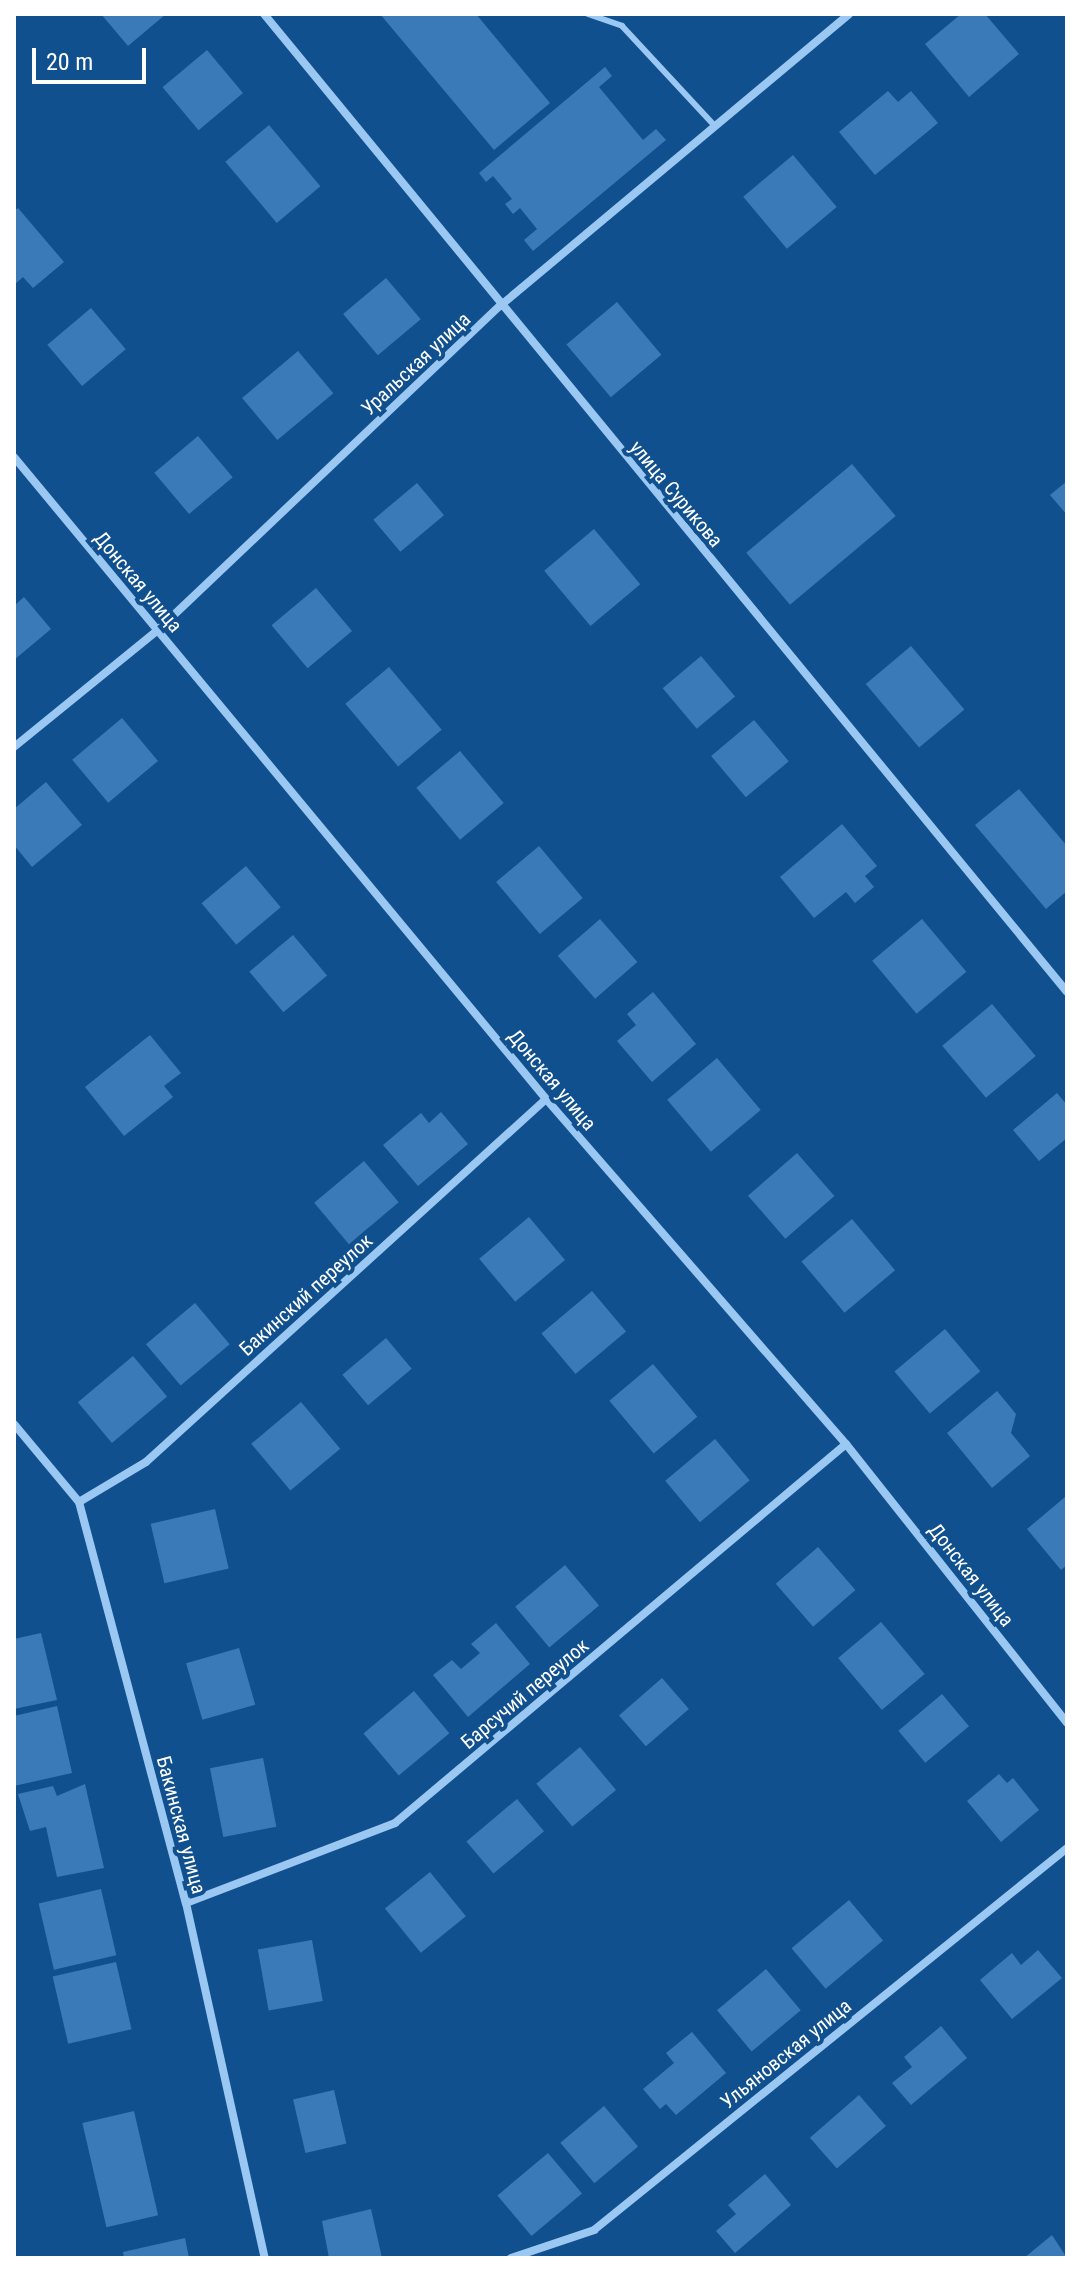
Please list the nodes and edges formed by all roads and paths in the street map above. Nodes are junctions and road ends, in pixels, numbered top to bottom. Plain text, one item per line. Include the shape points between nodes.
1 (264, 14) edge
2 (588, 14) edge
3 (849, 14) edge
4 (712, 123) junction
5 (500, 306) junction
6 (14, 457) edge
7 (158, 630) junction
8 (14, 747) edge
9 (1067, 992) edge
10 (546, 1099) junction
11 (14, 1424) edge
12 (846, 1444) junction
13 (79, 1502) junction
14 (1067, 1723) edge
15 (1067, 1848) edge
16 (186, 1903) junction
17 (265, 2258) edge
18 (511, 2258) edge

1 - 5 street, улица Сурикова
2 - 4 lane via 622,26
3 - 4 street, Уральская улица
4 - 5 street, Уральская улица
5 - 7 street, Уральская улица
5 - 9 street, улица Сурикова
6 - 7 street, Донская улица
7 - 8 street, Уральская улица
7 - 10 street, Донская улица
10 - 12 street, Донская улица
10 - 13 street, Бакинский переулок via 146,1462
11 - 13 street, Бакинская улица
12 - 14 street, Донская улица
12 - 16 street, Барсучий переулок via 395,1823
13 - 16 street, Бакинская улица
15 - 18 street, Ульяновская улица via 594,2230
16 - 17 street, Бакинская улица

